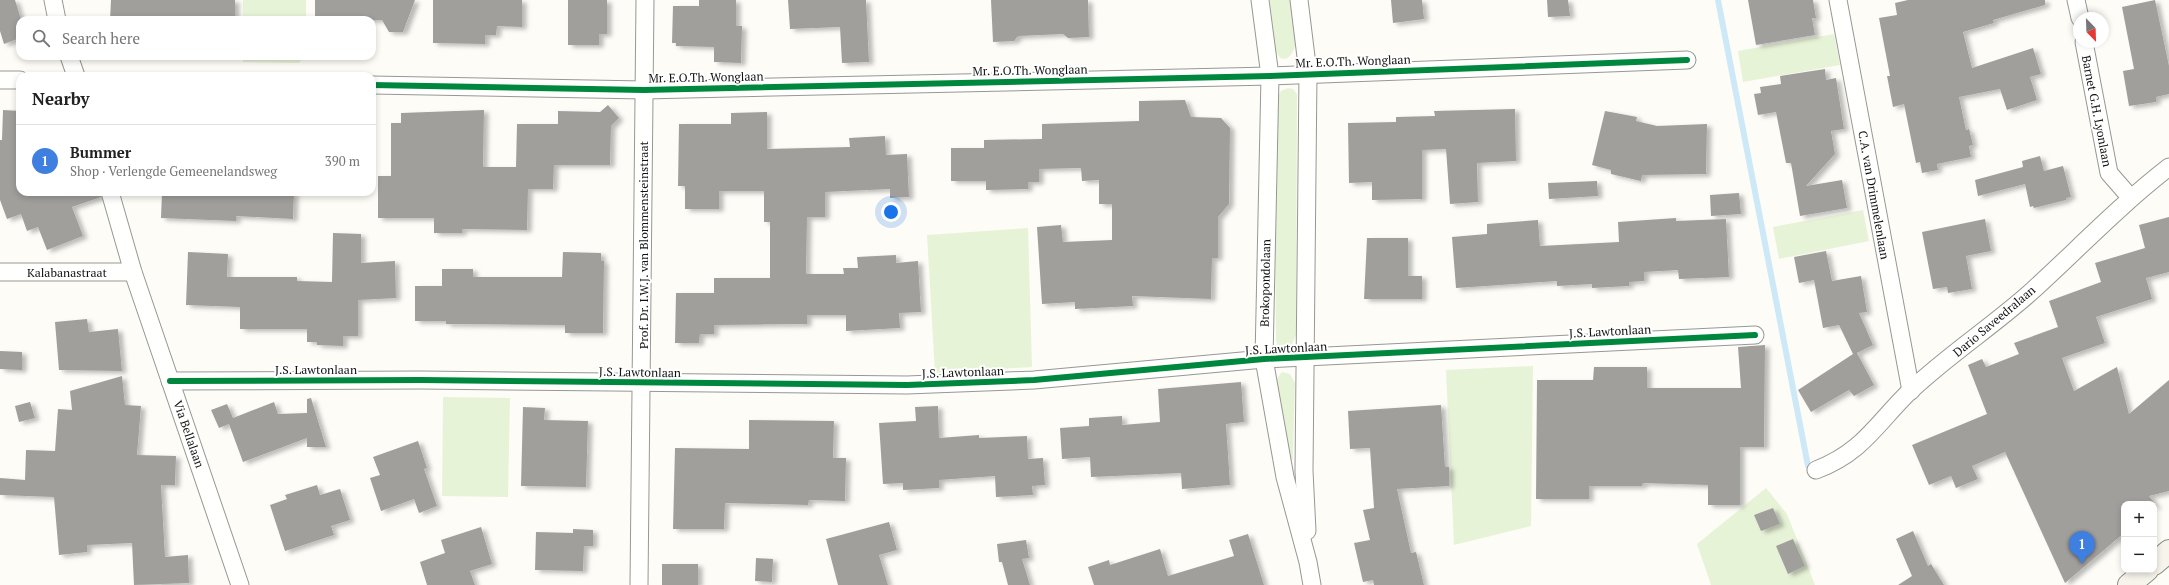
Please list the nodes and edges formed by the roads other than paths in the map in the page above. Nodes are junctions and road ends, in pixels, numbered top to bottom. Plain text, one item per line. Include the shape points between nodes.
1 (53, 0) edge
2 (645, 0) edge
3 (1260, 0) edge
4 (1300, 0) edge
5 (1838, 0) edge
6 (2076, 0) edge
7 (2079, 12) edge
8 (56, 16) edge
9 (2085, 48) edge
10 (70, 60) edge
11 (1687, 60) dead end
12 (75, 72) edge
13 (1308, 73) junction
14 (1270, 76) junction
15 (0, 80) edge
16 (16, 80) edge
17 (376, 86) edge
18 (644, 90) junction
19 (2169, 167) edge
20 (111, 196) edge
21 (2130, 198) junction
22 (0, 272) edge
23 (133, 272) junction
24 (1755, 335) dead end
25 (1305, 357) junction
26 (1264, 359) junction
27 (170, 381) junction
28 (642, 383) junction
29 (1911, 391) junction
30 (1816, 470) dead end
31 (2169, 551) edge
32 (2157, 561) edge
33 (1308, 562) junction
34 (2144, 573) edge
35 (240, 585) edge
36 (639, 585) edge
37 (1312, 585) edge
38 (2130, 585) edge

1 - 8 street
2 - 18 street, Prof. Dr. I.W.J. van Blommensteinstraat
3 - 14 street, Brokopondolaan
4 - 13 street, Brokopondolaan
5 - 29 street, C.A. van Drimmelenlaan
6 - 7 street
9 - 21 street, Barnet G.H. Lyonlaan via 2109,173
10 - 12 street
11 - 13 street, Mr. E.O.Th. Wonglaan
13 - 14 street, Mr. E.O.Th. Wonglaan
13 - 25 street, Brokopondolaan
14 - 18 street, Mr. E.O.Th. Wonglaan
14 - 26 street, Brokopondolaan
15 - 16 street
17 - 18 street, Mr. E.O.Th. Wonglaan
18 - 28 street, Prof. Dr. I.W.J. van Blommensteinstraat
19 - 21 street, Dario Saveedralaan
20 - 23 street, Via Bellalaan
21 - 29 street, Dario Saveedralaan via 2031,292
22 - 23 street, Kalabanastraat
23 - 27 street, Via Bellalaan
24 - 25 street, J.S. Lawtonlaan
25 - 26 street, J.S. Lawtonlaan
25 - 33 street, Brokopondolaan via 1304,471
26 - 28 street, J.S. Lawtonlaan via 1034,380 907,385
26 - 33 street, Brokopondolaan via 1285,477
27 - 28 street, J.S. Lawtonlaan via 421,380
27 - 35 street, Via Bellalaan
28 - 36 street, Prof. Dr. I.W.J. van Blommensteinstraat
29 - 30 street, Dario Saveedralaan via 1850,453
31 - 32 street
33 - 37 street, Brokopondolaan
34 - 38 street

